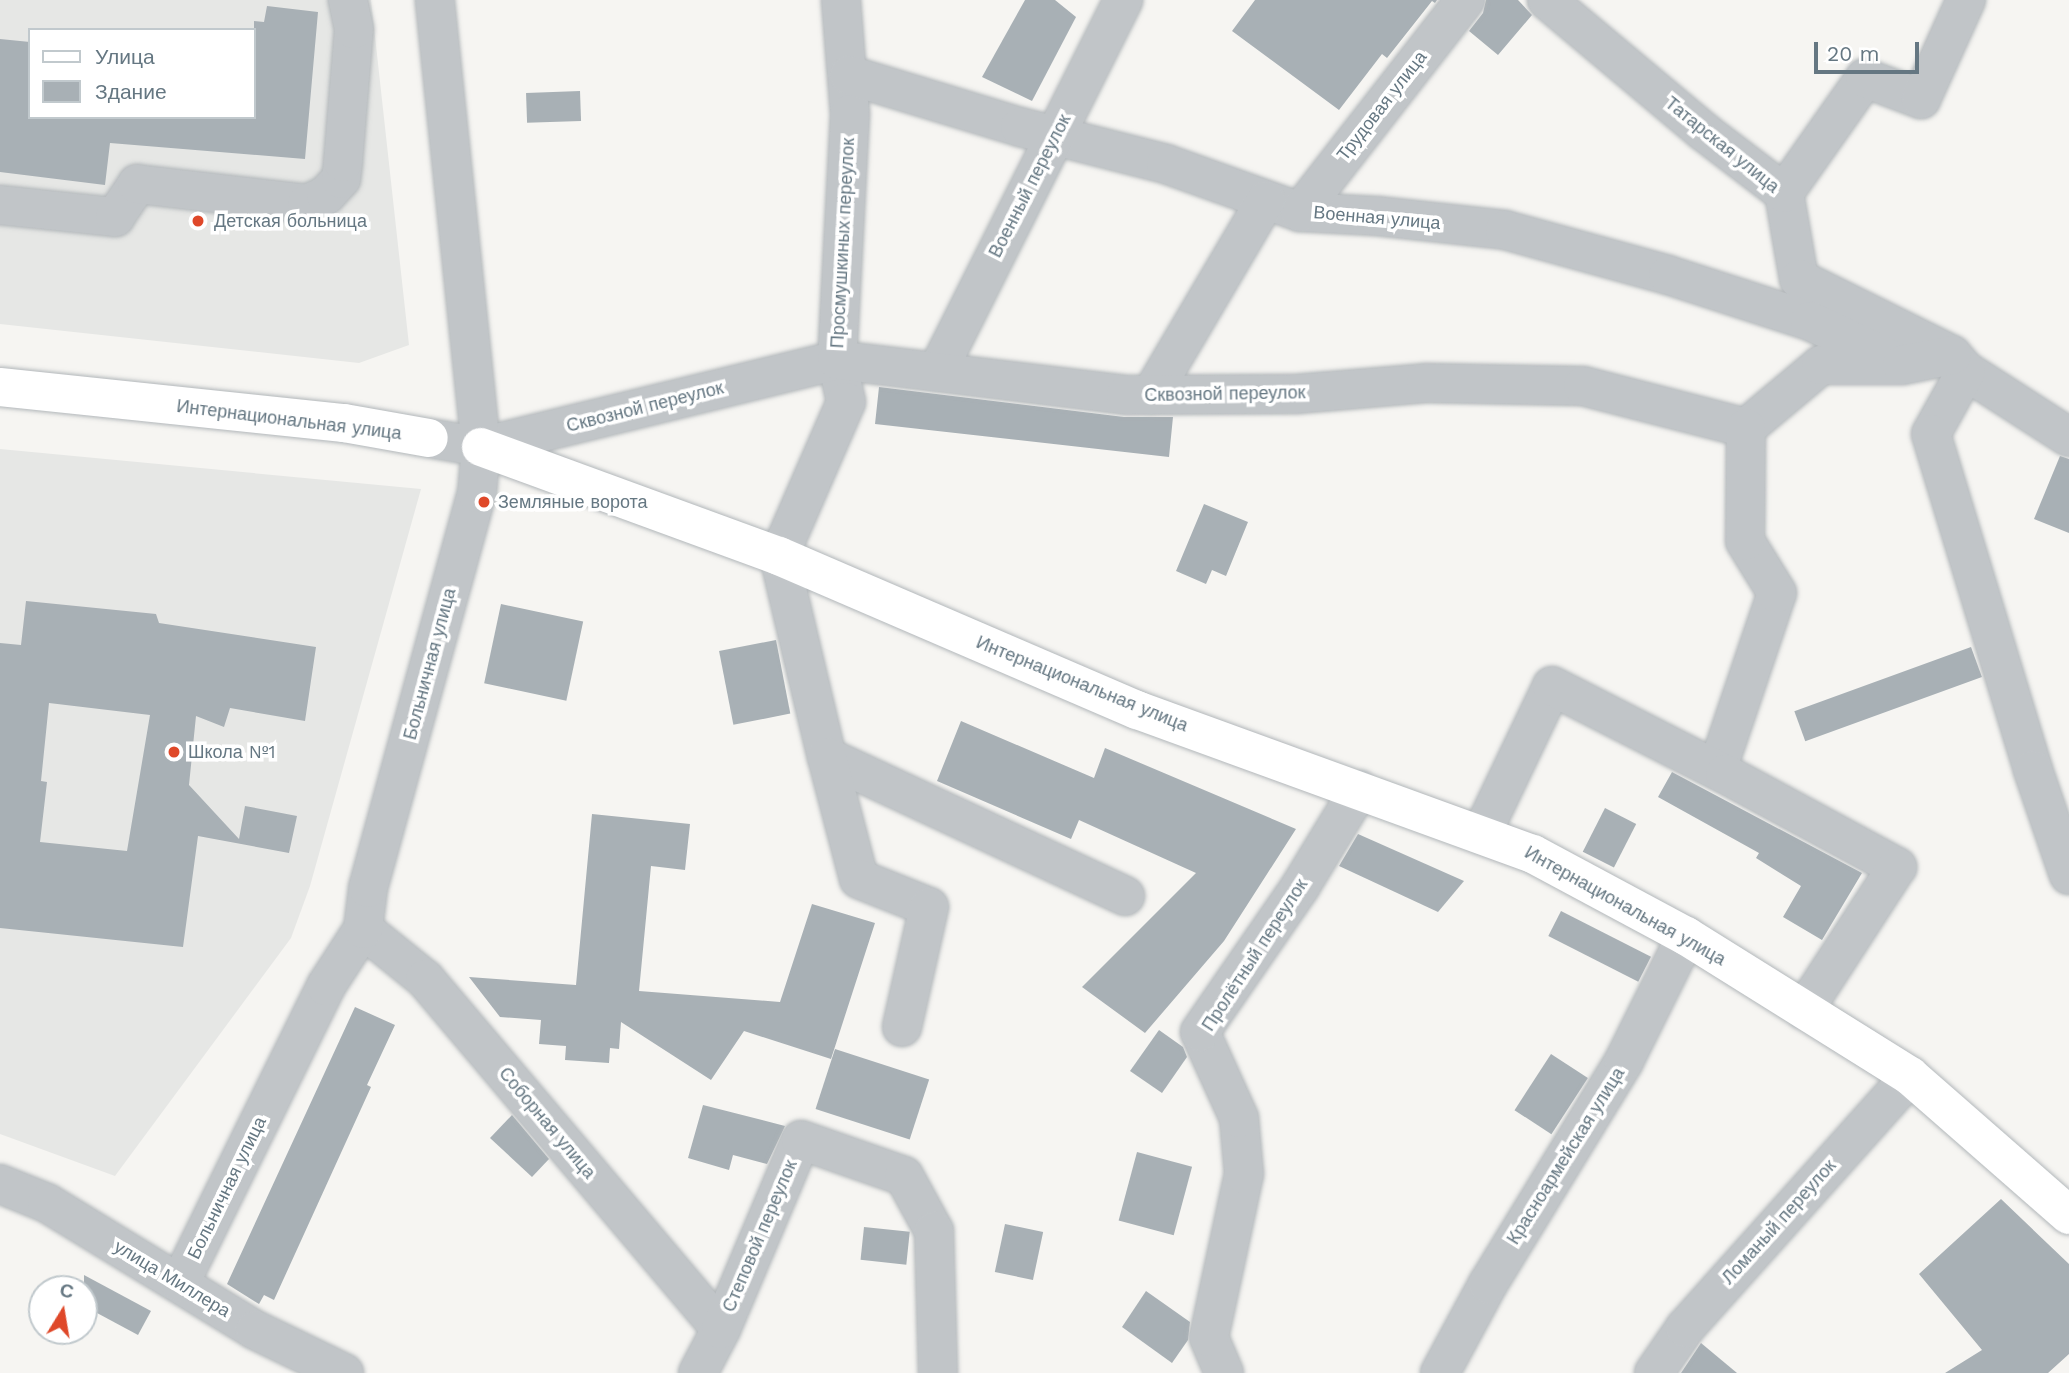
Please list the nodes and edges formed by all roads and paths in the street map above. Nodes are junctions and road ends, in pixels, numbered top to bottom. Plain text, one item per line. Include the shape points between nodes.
1 (348, 0) edge
2 (435, 0) edge
3 (841, 0) edge
4 (1123, 0) edge
5 (1465, 0) edge
6 (1547, 0) edge
7 (1966, 0) edge
8 (849, 75) junction
9 (1055, 136) junction
10 (1784, 193) junction
11 (0, 205) edge
12 (1283, 206) junction
13 (837, 359) junction
14 (1959, 363) junction
15 (1902, 365) junction
16 (937, 372) junction
17 (0, 387) edge
18 (1151, 395) junction
19 (1746, 428) junction
20 (429, 438) joint
21 (2069, 438) edge
22 (481, 447) junction
23 (779, 556) junction
24 (827, 757) junction
25 (1717, 771) junction
26 (1359, 790) junction
27 (1481, 835) junction
28 (2069, 875) edge
29 (1125, 897) dead end
30 (363, 929) junction
31 (1686, 936) junction
32 (1804, 1010) junction
33 (902, 1027) dead end
34 (1910, 1076) junction
35 (0, 1184) edge
36 (2069, 1215) edge
37 (180, 1283) junction
38 (722, 1329) junction
39 (344, 1373) edge
40 (698, 1373) edge
41 (938, 1373) edge
42 (1224, 1373) edge
43 (1440, 1373) edge
44 (1654, 1373) edge

1 - 11 street via 354,29 343,162 341,179 326,195 307,204 137,184 115,217
2 - 22 street, Больничная улица
3 - 8 street, Просмушкиных переулок
4 - 9 street, Военный переулок
5 - 12 street, Трудовая улица
6 - 10 street, Татарская улица
7 - 10 street via 1921,99 1865,78
8 - 9 street, Военная улица
8 - 13 street, Просмушкиных переулок
9 - 12 street, Военная улица via 1166,164
9 - 16 street, Военный переулок
10 - 14 street, Татарская улица via 1799,279
12 - 15 street, Военная улица via 1505,230 1810,321
12 - 18 street, Трудовая улица
13 - 16 street, Сквозной переулок
13 - 22 street, Сквозной переулок
13 - 23 street, Просмушкиных переулок via 846,402
14 - 15 street
14 - 21 street, Татарская улица
14 - 28 street via 1931,434
15 - 19 street via 1821,365
16 - 18 street, Сквозной переулок
17 - 20 main road, Интернациональная улица via 344,423
18 - 19 street, Сквозной переулок via 1296,394 1426,383 1583,386
19 - 25 street via 1745,541 1777,593
20 - 22 street, Интернациональная улица
22 - 23 main road, Интернациональная улица
22 - 30 street, Больничная улица via 477,494 368,888
23 - 24 street
23 - 26 main road, Интернациональная улица via 1138,710
24 - 29 street
24 - 33 street via 859,879 929,907
25 - 27 street via 1552,687
25 - 32 street via 1897,867
26 - 27 main road, Интернациональная улица
26 - 42 street, Пролётный переулок via 1300,887 1200,1032 1239,1118 1244,1174 1209,1337
27 - 31 main road, Интернациональная улица via 1533,853
30 - 37 street, Больничная улица via 326,986
30 - 38 street, Соборная улица via 425,979
31 - 32 main road, Интернациональная улица
31 - 43 street, Красноармейская улица via 1624,1062 1488,1284
32 - 34 main road, Интернациональная улица
34 - 36 main road, Интернациональная улица
34 - 44 street, Ломаный переулок via 1685,1328
35 - 37 street, улица Миллера via 47,1203
37 - 39 street, улица Миллера via 255,1330
38 - 40 street, Степовой переулок
38 - 41 street, Степовой переулок via 801,1140 904,1176 934,1231

